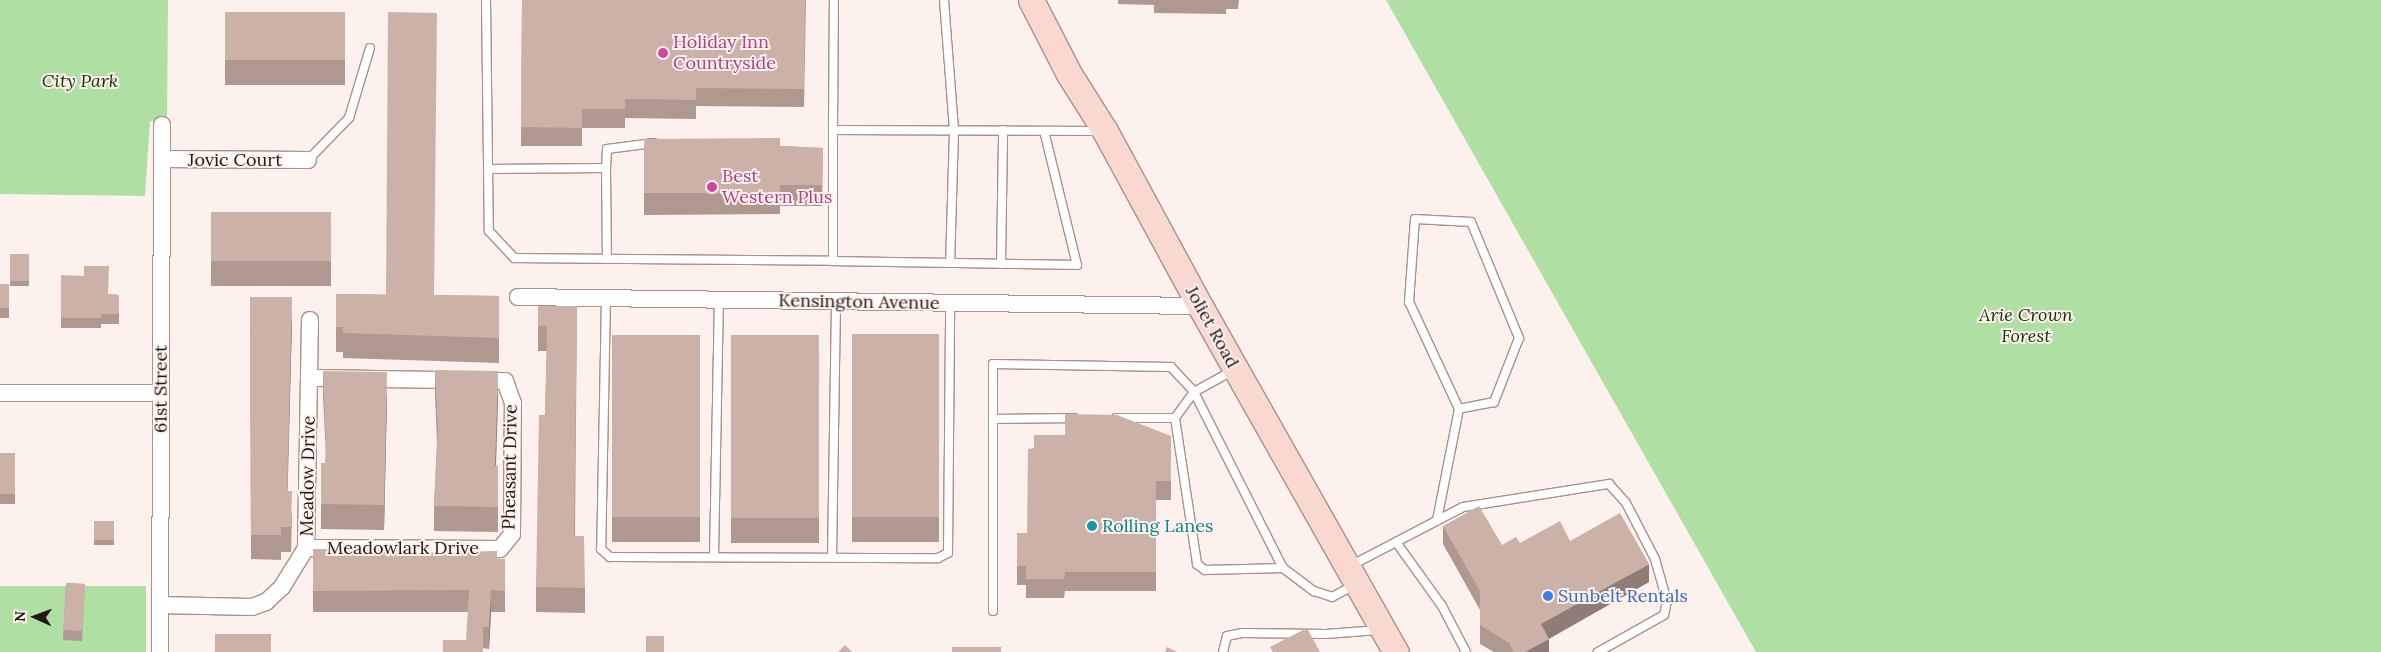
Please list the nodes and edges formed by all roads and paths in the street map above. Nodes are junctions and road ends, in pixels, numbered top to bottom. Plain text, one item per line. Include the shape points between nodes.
1 (486, 0) edge
2 (834, 0) edge
3 (944, 0) edge
4 (1031, 0) edge
5 (370, 48) dead end
6 (162, 125) dead end
7 (833, 130) junction
8 (1003, 130) junction
9 (1105, 130) junction
10 (954, 131) junction
11 (1044, 131) junction
12 (661, 143) edge
13 (823, 148) edge
14 (833, 149) junction
15 (162, 159) junction
16 (308, 160) joint
17 (606, 168) junction
18 (488, 169) junction
19 (607, 259) junction
20 (833, 261) junction
21 (950, 263) junction
22 (1001, 264) junction
23 (518, 297) dead end
24 (606, 298) junction
25 (719, 300) junction
26 (836, 302) junction
27 (950, 303) junction
28 (1200, 306) junction
29 (310, 320) dead end
30 (1235, 369) junction
31 (309, 378) junction
32 (1194, 392) junction
33 (0, 393) edge
34 (161, 393) junction
35 (1458, 409) junction
36 (1079, 418) edge
37 (1108, 418) edge
38 (1175, 418) junction
39 (993, 419) junction
40 (1438, 520) junction
41 (1396, 542) junction
42 (306, 548) junction
43 (500, 549) joint
44 (714, 558) junction
45 (832, 558) junction
46 (1283, 568) junction
47 (1352, 576) junction
48 (160, 605) junction
49 (993, 611) dead end
50 (1383, 630) junction
51 (160, 652) edge
52 (1224, 652) edge
53 (1396, 652) edge
54 (1466, 652) edge
55 (1598, 652) edge

1 - 18 lane
2 - 7 lane
3 - 10 lane
4 - 9 main road, Joliet Road via 1069,74
5 - 16 lane via 349,118
6 - 15 street, 61st Street
7 - 10 lane
7 - 14 lane
8 - 10 lane
8 - 11 lane
8 - 22 lane
9 - 11 lane
9 - 28 main road, Joliet Road
10 - 21 lane
11 - 22 lane via 1077,265
12 - 17 lane via 642,142 607,149
13 - 14 lane
14 - 20 lane
15 - 16 street, Jovic Court
15 - 34 street, 61st Street
17 - 18 lane
17 - 19 lane
18 - 19 lane via 489,231 514,258
19 - 20 lane
20 - 21 lane
21 - 22 lane
23 - 24 street, Kensington Avenue
24 - 25 street, Kensington Avenue
24 - 44 lane via 601,549 610,557
25 - 26 street, Kensington Avenue
25 - 44 lane
26 - 27 street, Kensington Avenue
26 - 45 lane
27 - 28 street, Kensington Avenue
27 - 45 lane via 948,553 938,558
28 - 30 main road, Joliet Road
29 - 31 street, Meadow Drive
30 - 32 lane
30 - 47 main road, Joliet Road
31 - 42 street, Meadow Drive
31 - 43 street, Pheasant Drive via 505,382 513,403 512,534
32 - 38 lane
32 - 39 lane via 1171,367 993,364
32 - 46 lane
33 - 34 street
34 - 48 street, 61st Street
35 - 35 lane via 1408,302 1415,219 1471,222 1519,338 1494,402
35 - 40 lane
36 - 39 lane
37 - 38 lane
38 - 46 lane via 1197,564 1205,570
39 - 49 lane
40 - 41 lane
40 - 55 lane via 1463,507 1609,484 1626,503 1655,559 1667,601 1664,615
41 - 47 lane
41 - 54 lane via 1442,606
42 - 43 street, Meadowlark Drive
42 - 48 street, Meadow Drive via 282,587 266,602 252,607
44 - 45 lane
46 - 47 lane via 1314,591 1332,597
47 - 50 main road, Joliet Road
48 - 51 street, 61st Street
50 - 52 lane via 1326,634 1242,633 1227,636
50 - 53 main road, Joliet Road

